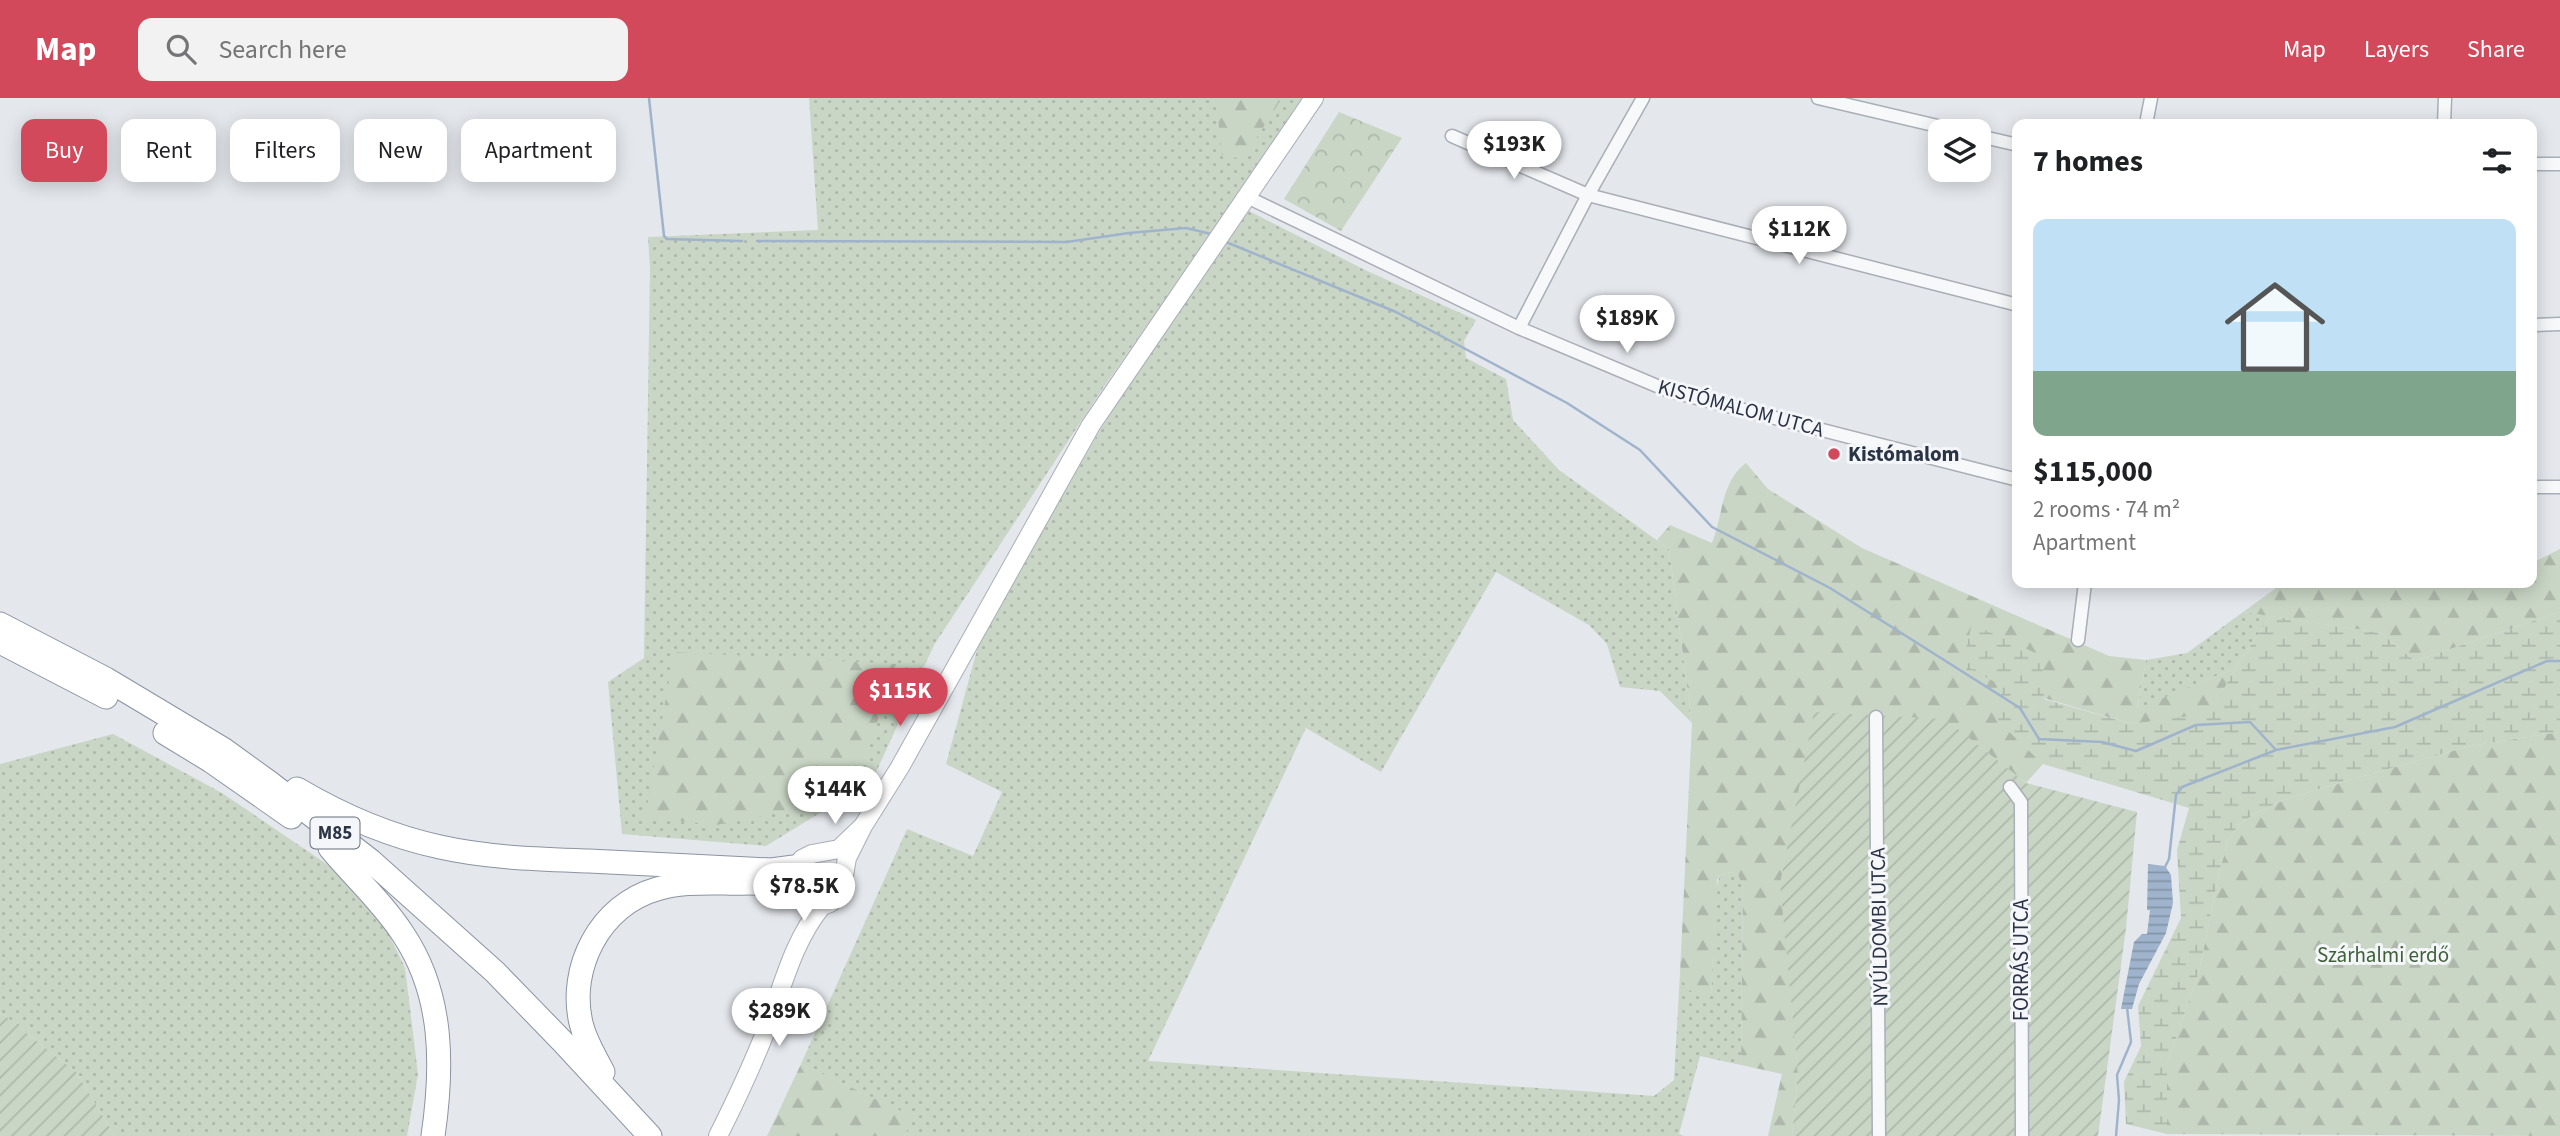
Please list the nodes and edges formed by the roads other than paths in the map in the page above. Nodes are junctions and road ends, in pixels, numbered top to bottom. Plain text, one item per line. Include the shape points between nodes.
1 (1314, 98) edge
2 (1643, 98) edge
3 (1818, 98) edge
4 (2151, 98) edge
5 (2445, 98) edge
6 (2148, 119) edge
7 (2444, 119) edge
8 (1928, 124) edge
9 (1452, 136) dead end
10 (1991, 139) edge
11 (2012, 144) edge
12 (2537, 164) edge
13 (2560, 164) edge
14 (1588, 195) junction
15 (1247, 197) junction
16 (2012, 303) edge
17 (2560, 324) edge
18 (2537, 325) edge
19 (1519, 328) junction
20 (2012, 478) edge
21 (2537, 487) edge
22 (2560, 487) edge
23 (2084, 588) edge
24 (0, 624) edge
25 (2078, 640) dead end
26 (0, 642) edge
27 (1876, 717) dead end
28 (223, 749) junction
29 (2010, 787) dead end
30 (863, 826) junction
31 (330, 848) junction
32 (823, 854) junction
33 (794, 867) junction
34 (844, 874) junction
35 (797, 895) junction
36 (822, 906) junction
37 (798, 943) junction
38 (622, 1105) junction
39 (433, 1136) edge
40 (629, 1136) edge
41 (650, 1136) edge
42 (718, 1136) edge
43 (1879, 1136) edge
44 (2022, 1136) edge

1 - 15 main road
2 - 14 street
3 - 8 street
4 - 6 street
5 - 7 street
9 - 14 street
10 - 11 street
12 - 13 street
14 - 16 street
14 - 19 street
15 - 19 street, KISTÓMALOM UTCA
15 - 30 main road via 1091,425
17 - 18 street
19 - 20 street, KISTÓMALOM UTCA via 1669,391
21 - 22 street
23 - 25 street
24 - 28 highway, M85 via 106,679
26 - 31 highway, M85 via 93,690 211,761
27 - 43 street, NYÚLDOMBI UTCA
28 - 33 highway via 348,816 440,847 532,859 771,870
28 - 38 highway, M85 via 432,913
29 - 44 street, FORRÁS UTCA via 2021,802
30 - 32 main road via 839,849
30 - 34 main road
31 - 39 highway via 405,936 432,998 440,1056
31 - 40 highway, M85 via 474,973
32 - 33 main road via 812,854
32 - 34 main road via 838,862
33 - 35 main road
34 - 36 main road via 841,892
35 - 36 main road
35 - 37 main road
35 - 38 highway via 786,887 771,885 696,882 655,889 608,919 582,964 578,1004 587,1042
36 - 37 main road
37 - 42 main road via 765,1032
38 - 41 highway, M85

